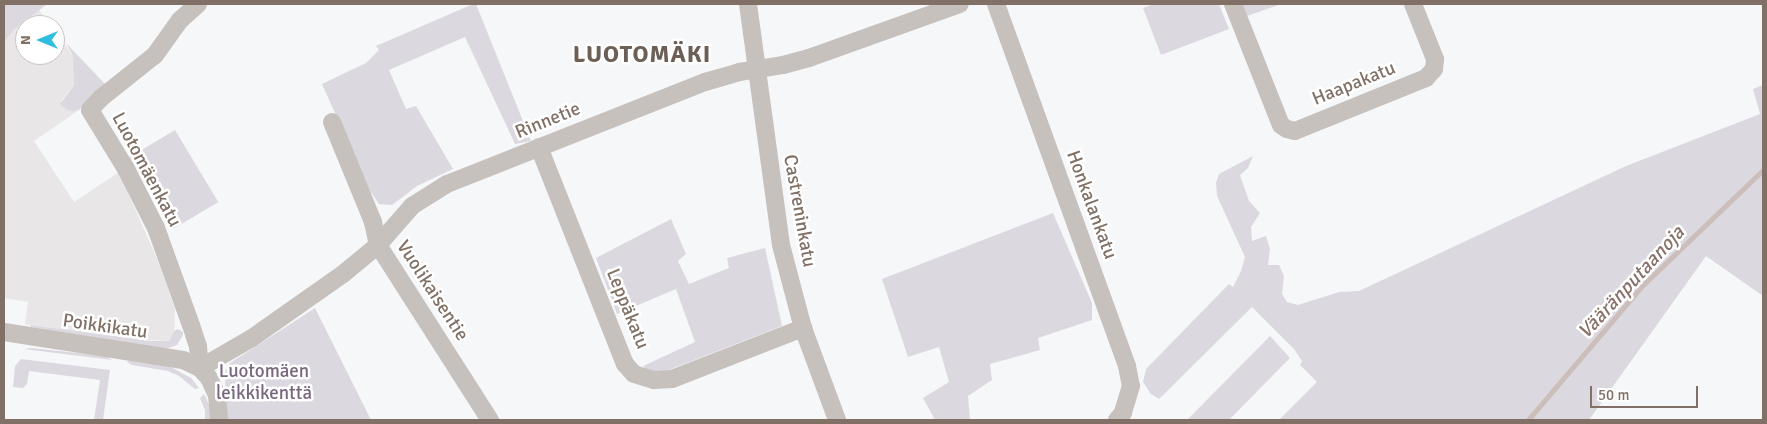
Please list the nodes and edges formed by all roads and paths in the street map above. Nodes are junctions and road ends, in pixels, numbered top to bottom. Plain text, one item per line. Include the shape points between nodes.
1 (198, 4) edge
2 (748, 4) edge
3 (960, 4) edge
4 (996, 4) edge
5 (1232, 4) edge
6 (1413, 4) edge
7 (757, 69) junction
8 (332, 122) dead end
9 (539, 147) junction
10 (378, 245) junction
11 (803, 328) junction
12 (4, 332) edge
13 (200, 368) junction
14 (219, 420) edge
15 (490, 420) edge
16 (837, 420) edge
17 (1117, 420) edge

1 - 13 street, Luotomäenkatu via 180,20 155,55 90,110 126,169 156,228 192,325
2 - 7 street, Castreninkatu
3 - 7 street, Rinnetie via 808,58
4 - 17 street, Honkalankatu via 1127,366 1131,386 1123,413
5 - 6 street, Haapakatu via 1281,125 1295,131 1426,78 1434,69 1435,59
7 - 9 street, Rinnetie via 705,82
7 - 11 street, Castreninkatu via 781,245
8 - 10 street, Vuolikaisentie via 373,222
9 - 10 street, Rinnetie via 446,184 412,206
9 - 11 street, Leppäkatu via 625,364 634,374 654,380 672,379
10 - 13 street, Rinnetie via 297,308
10 - 15 street, Vuolikaisentie
11 - 16 street, Castreninkatu
12 - 13 street, Poikkikatu via 86,347 166,356
13 - 14 street via 217,395

